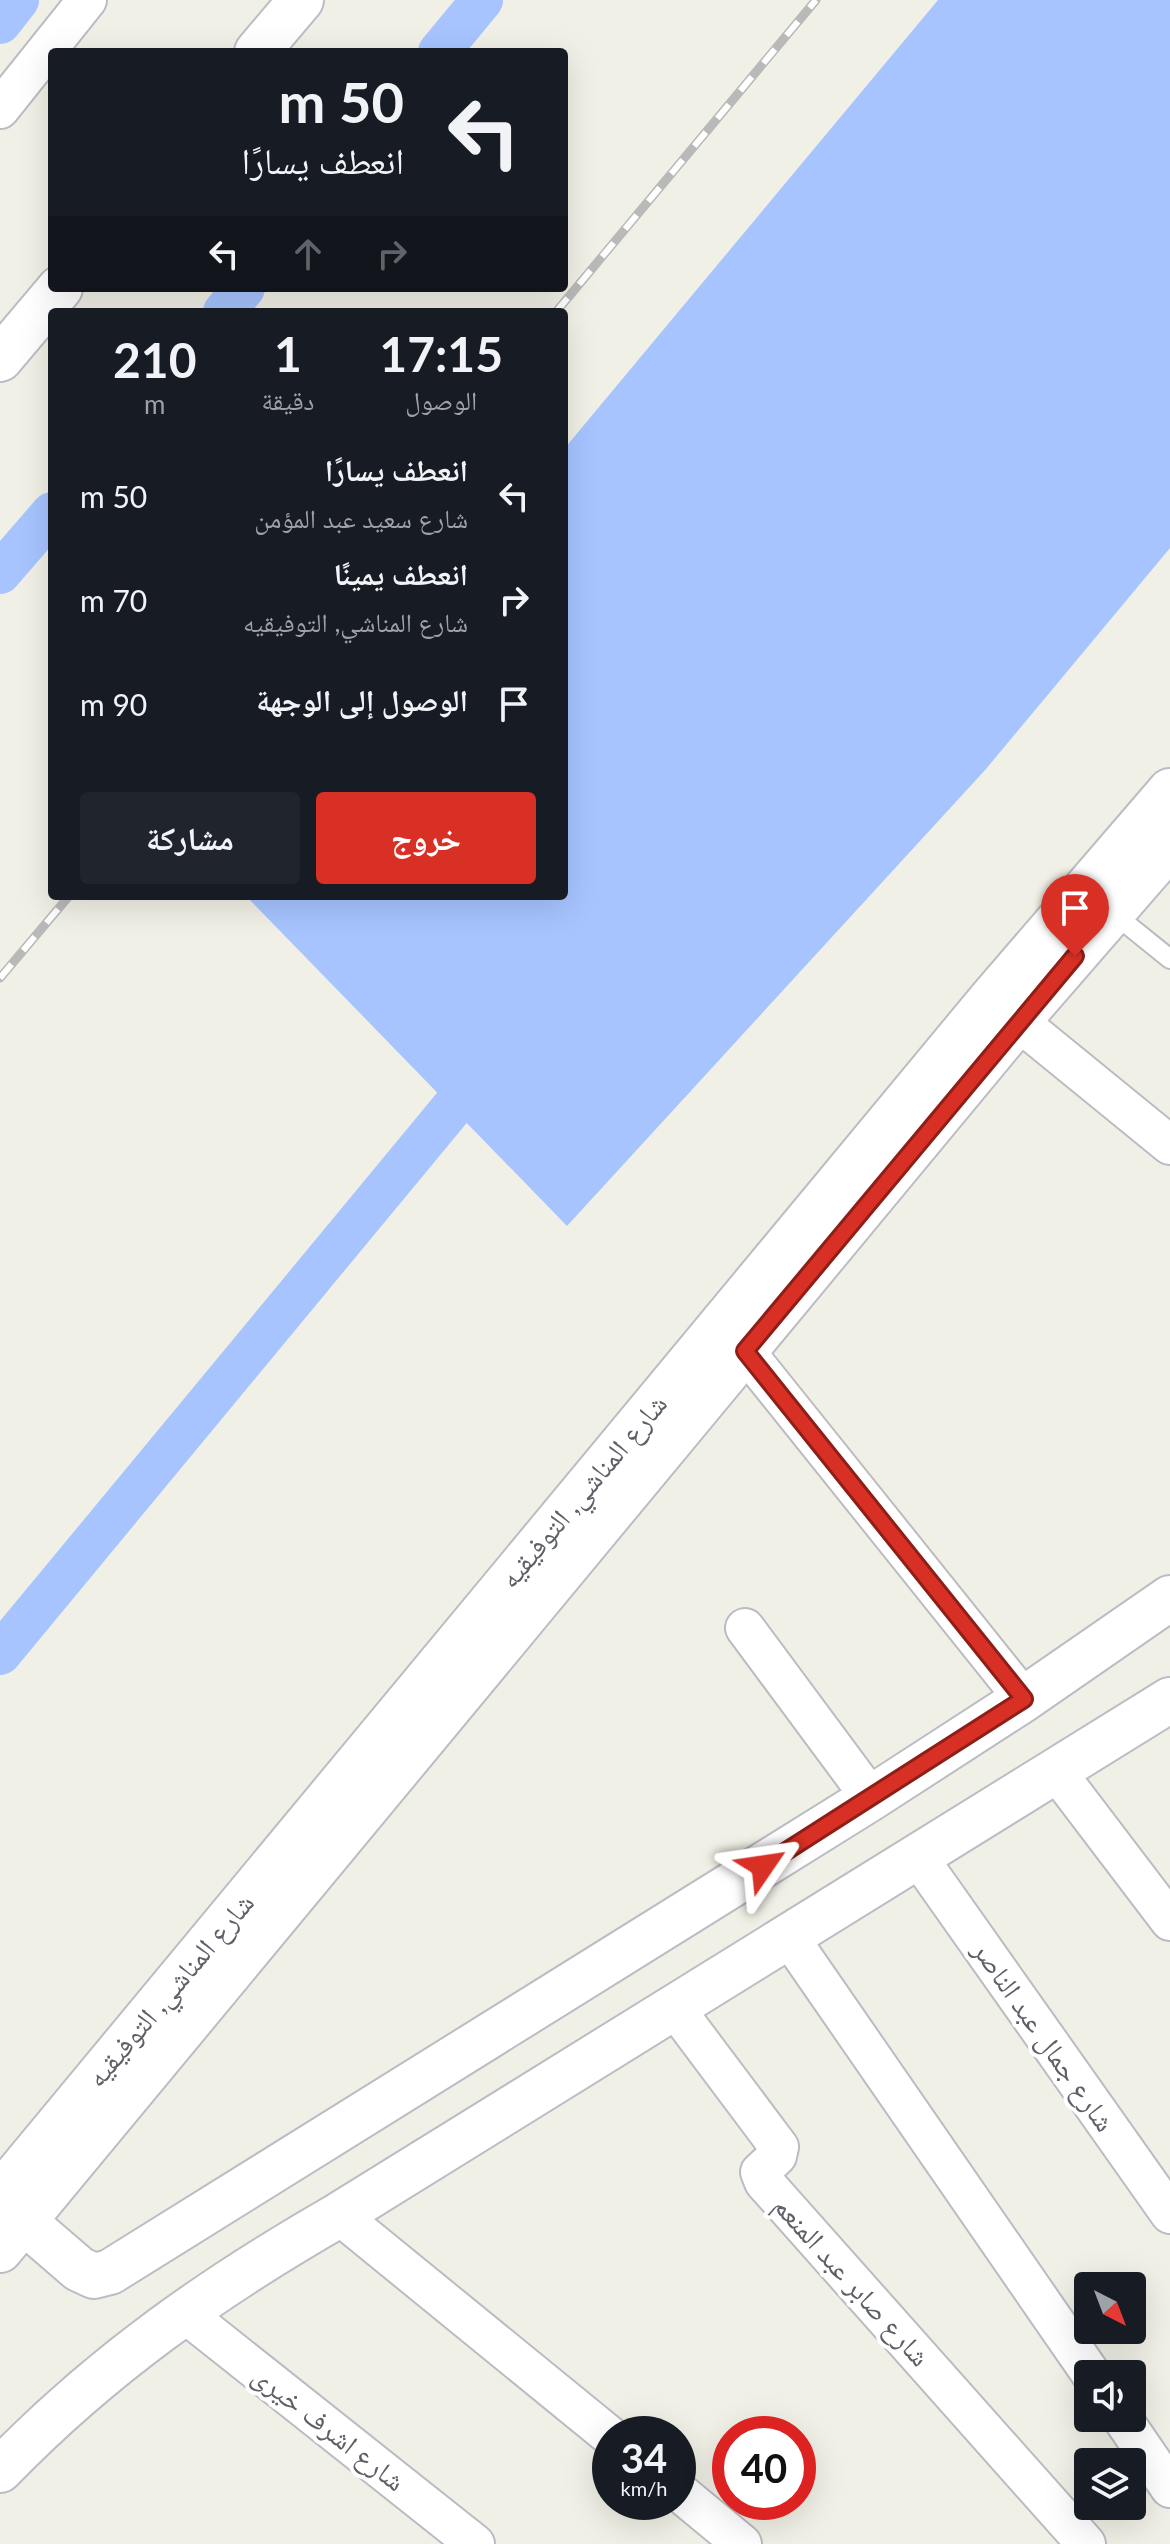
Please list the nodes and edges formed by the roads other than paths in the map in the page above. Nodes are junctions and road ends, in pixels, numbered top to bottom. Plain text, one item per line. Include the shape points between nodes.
1 (87, 0) edge
2 (301, 0) edge
3 (49, 48) edge
4 (260, 48) edge
5 (48, 49) edge
6 (0, 109) edge
7 (57, 292) edge
8 (0, 359) edge
9 (1170, 791) edge
10 (1170, 846) edge
11 (1113, 913) junction
12 (1170, 959) edge
13 (1005, 1010) junction
14 (1170, 1145) edge
15 (745, 1351) junction
16 (1170, 1598) edge
17 (745, 1628) dead end
18 (1024, 1699) junction
19 (1170, 1700) edge
20 (1056, 1771) junction
21 (871, 1798) junction
22 (918, 1857) junction
23 (1170, 1921) edge
24 (789, 1937) junction
25 (674, 2007) junction
26 (1170, 2214) edge
27 (339, 2215) junction
28 (6, 2217) edge
29 (183, 2312) junction
30 (1081, 2360) edge
31 (592, 2421) edge
32 (1132, 2432) edge
33 (0, 2470) edge
34 (1170, 2488) edge
35 (696, 2506) edge
36 (475, 2544) edge
37 (742, 2544) edge
38 (1086, 2544) edge

1 - 3 street
2 - 4 main road
5 - 6 street
7 - 8 main road
9 - 13 main road, شارع المناشي, التوفيقيه
10 - 11 main road, شارع المناشي, التوفيقيه
11 - 12 lane
11 - 13 main road, شارع المناشي, التوفيقيه
13 - 14 street
13 - 15 main road, شارع المناشي, التوفيقيه
13 - 28 main road, شارع المناشي, التوفيقيه
15 - 18 street
15 - 28 main road, شارع المناشي, التوفيقيه
16 - 18 main road
17 - 21 street
18 - 21 main road
19 - 20 main road
20 - 22 main road
20 - 23 street
21 - 28 main road via 110,2272 94,2276 79,2269
22 - 24 main road
22 - 26 street, شارع جمال عبد الناصر
24 - 25 main road
24 - 30 street
25 - 27 main road
25 - 38 street, شارع صابر عبد المنعم via 779,2147 760,2172 764,2182
27 - 29 main road
27 - 31 street
29 - 33 main road via 85,2388
29 - 36 street, شارع اشرف خيرى
32 - 34 street
35 - 37 street

